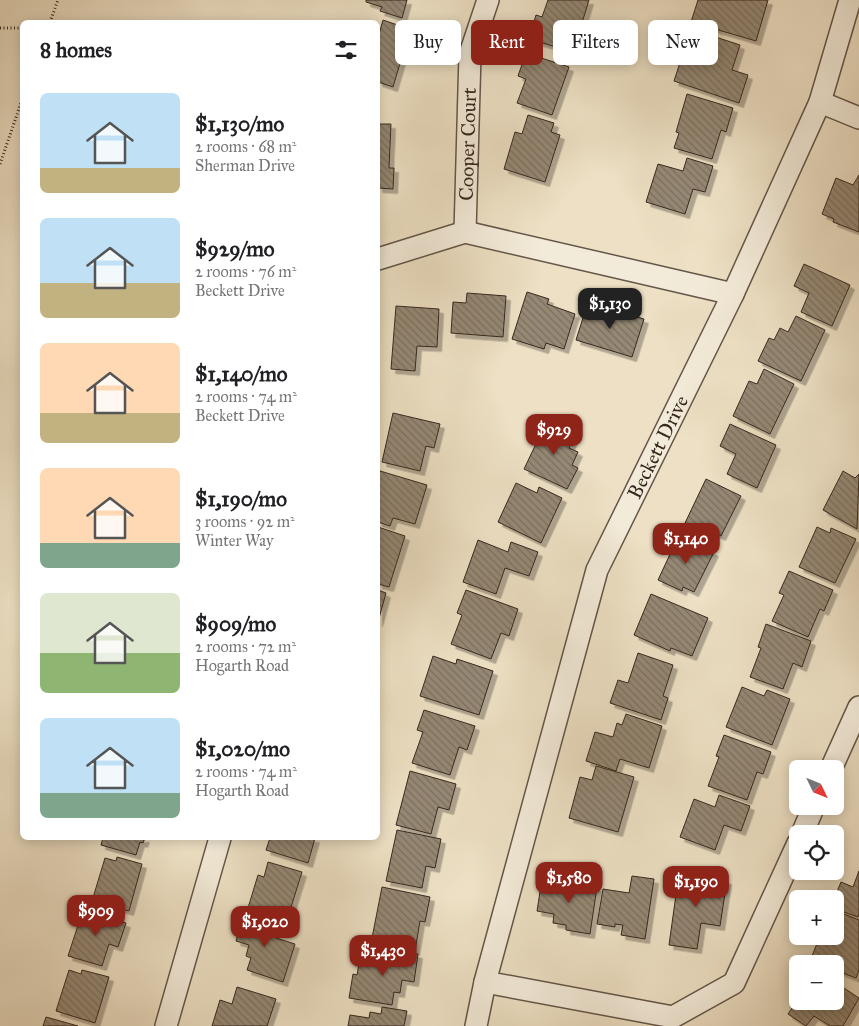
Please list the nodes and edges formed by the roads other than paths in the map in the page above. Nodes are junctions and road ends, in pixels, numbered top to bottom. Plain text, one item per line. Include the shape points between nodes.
1 (488, 0) edge
2 (850, 0) edge
3 (820, 102) junction
4 (859, 118) edge
5 (465, 232) junction
6 (380, 258) edge
7 (733, 294) junction
8 (859, 707) edge
9 (835, 760) edge
10 (219, 840) edge
11 (789, 863) edge
12 (485, 982) junction
13 (166, 1026) edge
14 (476, 1026) edge

1 - 5 street, Cooper Court via 470,54
2 - 3 street, Beckett Drive
3 - 4 street
3 - 7 street, Beckett Drive
5 - 6 street
5 - 7 street
7 - 12 street, Beckett Drive via 597,570
8 - 9 street
10 - 13 street
11 - 12 street via 734,983 673,1017
12 - 14 street, Beckett Drive

